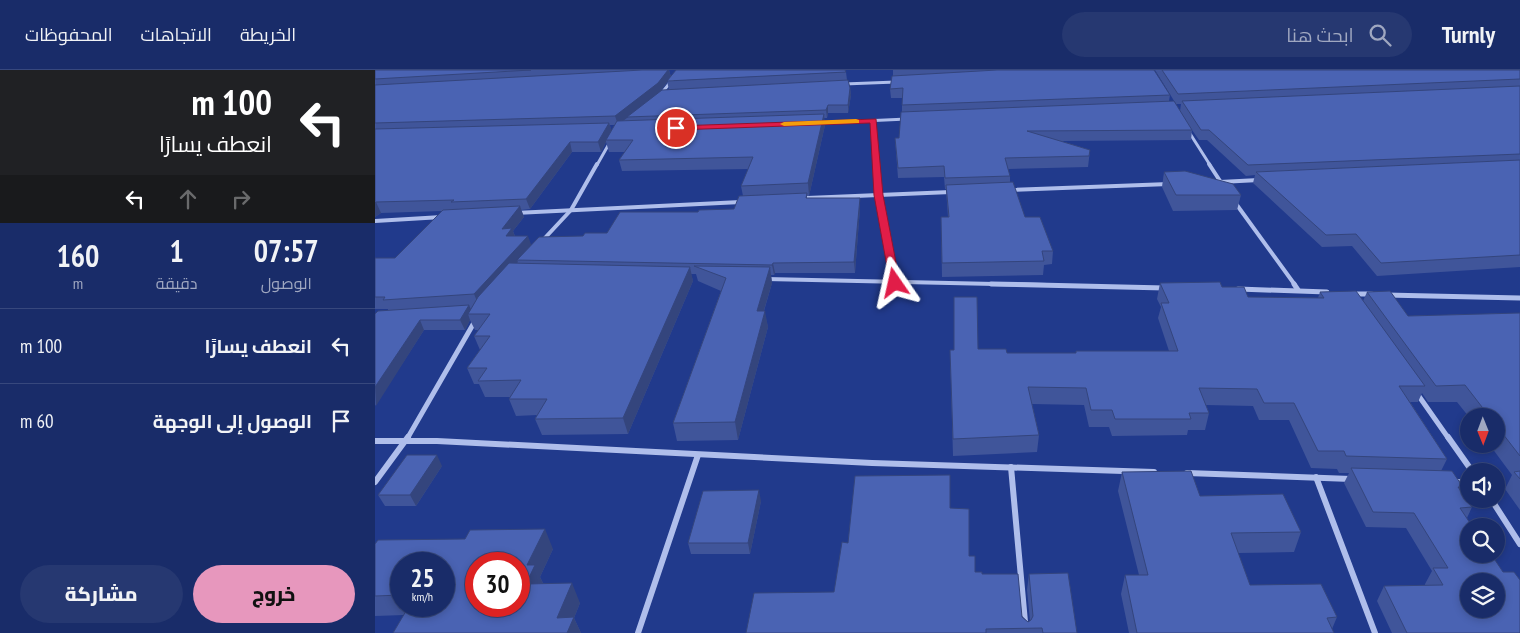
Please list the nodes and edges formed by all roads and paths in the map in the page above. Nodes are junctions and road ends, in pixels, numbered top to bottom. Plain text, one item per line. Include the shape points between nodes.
1 (679, 71) edge
2 (668, 74) edge
3 (903, 82) edge
4 (835, 85) edge
5 (671, 93) edge
6 (662, 94) junction
7 (654, 100) edge
8 (912, 119) edge
9 (873, 121) junction
10 (814, 123) edge
11 (1184, 124) edge
12 (612, 138) edge
13 (1260, 180) edge
14 (1211, 182) edge
15 (1221, 182) junction
16 (1172, 184) edge
17 (1006, 190) edge
18 (1226, 190) edge
19 (957, 192) edge
20 (879, 195) junction
21 (1232, 198) edge
22 (799, 199) edge
23 (749, 201) edge
24 (571, 210) junction
25 (512, 213) edge
26 (443, 217) edge
27 (375, 221) edge
28 (539, 246) edge
29 (758, 279) edge
30 (895, 283) junction
31 (1171, 288) edge
32 (1229, 289) edge
33 (1298, 290) junction
34 (1337, 293) edge
35 (1520, 298) edge
36 (1353, 302) edge
37 (477, 318) edge
38 (1410, 382) edge
39 (406, 440) junction
40 (375, 441) edge
41 (698, 455) junction
42 (1466, 463) edge
43 (1011, 467) junction
44 (1159, 472) edge
45 (1179, 473) edge
46 (1316, 477) junction
47 (1354, 479) edge
48 (375, 482) edge
49 (1450, 482) edge
50 (1460, 482) edge
51 (1497, 508) edge
52 (1520, 544) edge
53 (638, 633) edge
54 (1026, 633) edge
55 (1375, 633) edge

1 - 2 street
1 - 6 street
3 - 4 street
5 - 6 street
6 - 7 street
8 - 9 street
9 - 10 street
9 - 20 street
11 - 15 street
12 - 24 street
13 - 15 street
14 - 15 street
15 - 18 street
16 - 17 street
19 - 20 street
20 - 22 street
20 - 30 street
21 - 33 street
23 - 24 street
24 - 25 street
24 - 28 street
26 - 27 street
29 - 30 street
30 - 31 street
32 - 33 street
33 - 34 street
35 - 36 street via 1347,294
37 - 39 street
38 - 42 street
39 - 40 street
39 - 41 street
39 - 48 street
41 - 43 street
41 - 53 street
43 - 44 street
43 - 54 street
45 - 46 street
46 - 47 street
46 - 55 street
49 - 50 street
51 - 52 street

